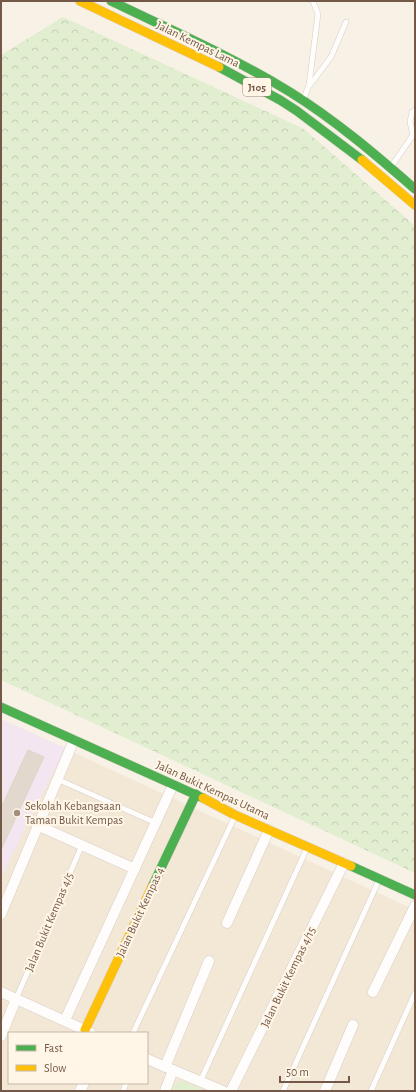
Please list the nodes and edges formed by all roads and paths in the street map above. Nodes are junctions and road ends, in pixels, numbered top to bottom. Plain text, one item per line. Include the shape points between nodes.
1 (80, 1) edge
2 (111, 1) edge
3 (313, 1) edge
4 (346, 22) dead end
5 (309, 85) junction
6 (303, 101) junction
7 (415, 110) edge
8 (391, 168) junction
9 (415, 189) edge
10 (415, 205) edge
11 (1, 707) edge
12 (74, 740) junction
13 (58, 780) junction
14 (173, 785) junction
15 (196, 794) junction
16 (235, 816) junction
17 (156, 823) junction
18 (39, 826) junction
19 (269, 830) junction
20 (82, 845) junction
21 (307, 847) junction
22 (344, 863) junction
23 (135, 869) junction
24 (379, 879) junction
25 (415, 895) edge
26 (415, 906) edge
27 (1, 914) edge
28 (227, 923) dead end
29 (210, 961) dead end
30 (1, 992) edge
31 (373, 992) dead end
32 (415, 993) edge
33 (16, 999) junction
34 (65, 1020) junction
35 (352, 1025) dead end
36 (88, 1031) edge
37 (133, 1032) edge
38 (1, 1036) edge
39 (148, 1059) edge
40 (169, 1069) junction
41 (200, 1082) junction
42 (165, 1091) edge
43 (223, 1091) edge
44 (231, 1091) edge
45 (283, 1091) edge
46 (324, 1091) edge
47 (370, 1091) edge

1 - 10 main road, Jalan Kempas Lama / J105 via 226,70 280,100 376,171
2 - 6 main road, Jalan Kempas Lama / J105 via 230,60
3 - 5 lane via 318,14
4 - 5 lane via 331,57
5 - 6 lane
6 - 8 main road, Jalan Kempas Lama / J105
7 - 8 lane via 410,122 413,135
8 - 9 main road, Jalan Kempas Lama / J105
11 - 12 main road, Jalan Bukit Kempas Utama
12 - 13 street
12 - 14 main road, Jalan Bukit Kempas Utama
13 - 17 lane
13 - 18 street
14 - 15 main road, Jalan Bukit Kempas Utama
14 - 17 street, Jalan Bukit Kempas 4
15 - 16 main road, Jalan Bukit Kempas Utama
15 - 36 main road, Jalan Bukit Kempas 4
16 - 19 main road, Jalan Bukit Kempas Utama
16 - 37 lane
17 - 23 street, Jalan Bukit Kempas 4
18 - 20 street
18 - 27 street
19 - 21 main road, Jalan Bukit Kempas Utama
19 - 28 street
20 - 23 street
20 - 33 lane, Jalan Bukit Kempas 4/5
21 - 22 main road, Jalan Bukit Kempas Utama
21 - 41 lane
22 - 24 main road, Jalan Bukit Kempas Utama
22 - 44 street, Jalan Bukit Kempas 4/15
23 - 34 street, Jalan Bukit Kempas 4
24 - 25 main road, Jalan Bukit Kempas Utama
24 - 45 lane
26 - 31 street
29 - 40 street
30 - 33 street
32 - 47 lane
33 - 34 street
33 - 38 street
34 - 36 street
35 - 46 street
39 - 40 street
40 - 41 street
40 - 42 street
41 - 43 street

